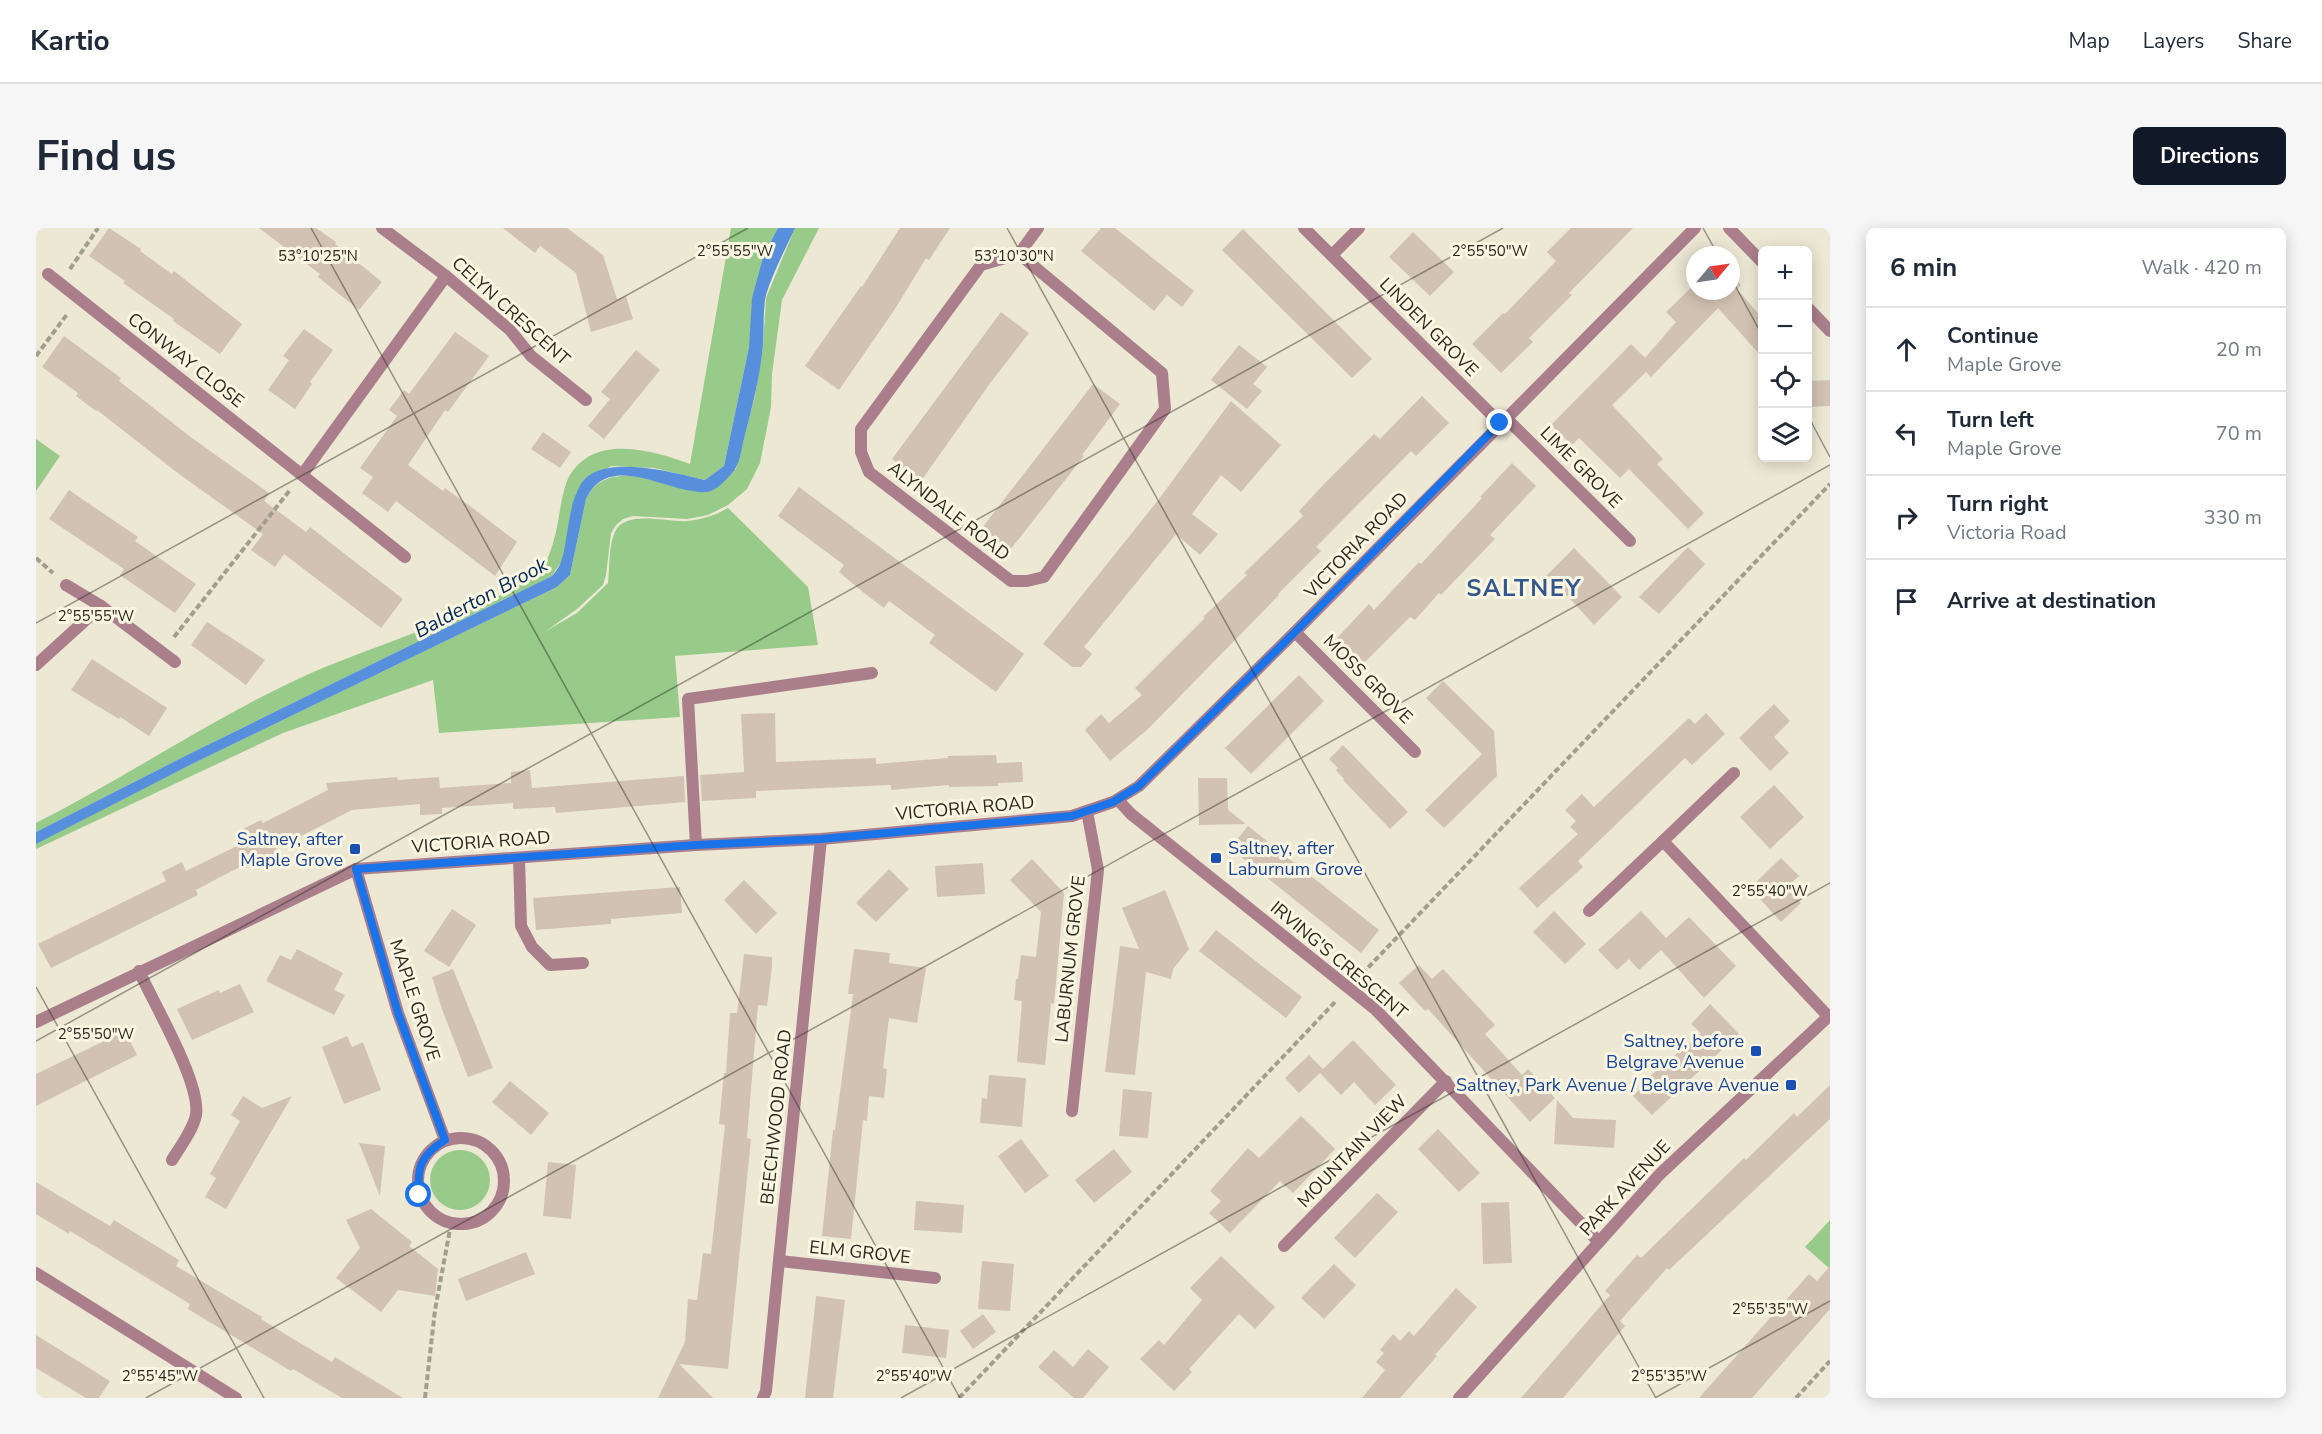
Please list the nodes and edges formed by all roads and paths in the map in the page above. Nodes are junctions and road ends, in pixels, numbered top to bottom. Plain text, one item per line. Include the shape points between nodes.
1 (98, 228) edge
2 (382, 228) edge
3 (1038, 228) edge
4 (1304, 228) edge
5 (1359, 228) edge
6 (1695, 228) edge
7 (1729, 228) edge
8 (1019, 254) junction
9 (1332, 255) junction
10 (1758, 258) edge
11 (48, 274) dead end
12 (446, 276) junction
13 (61, 282) junction
14 (79, 298) junction
15 (1812, 312) edge
16 (1830, 331) edge
17 (36, 356) edge
18 (586, 400) dead end
19 (1503, 421) junction
20 (302, 475) junction
21 (1830, 484) edge
22 (1630, 541) dead end
23 (405, 557) dead end
24 (66, 585) dead end
25 (101, 606) junction
26 (1295, 632) junction
27 (162, 652) junction
28 (175, 662) dead end
29 (36, 665) edge
30 (872, 673) dead end
31 (1415, 752) dead end
32 (1734, 773) dead end
33 (1118, 800) junction
34 (1086, 812) junction
35 (821, 839) junction
36 (1663, 841) junction
37 (696, 845) junction
38 (519, 858) junction
39 (356, 869) junction
40 (1589, 911) dead end
41 (583, 963) dead end
42 (139, 971) junction
43 (1349, 988) junction
44 (1829, 1015) edge
45 (36, 1022) edge
46 (1446, 1081) junction
47 (1072, 1111) dead end
48 (445, 1140) junction
49 (172, 1160) dead end
50 (451, 1224) junction
51 (1599, 1242) junction
52 (1284, 1245) dead end
53 (780, 1261) junction
54 (36, 1273) edge
55 (935, 1278) dead end
56 (1830, 1361) edge
57 (236, 1398) edge
58 (425, 1398) edge
59 (763, 1398) edge
60 (959, 1398) edge
61 (1459, 1398) edge
62 (1796, 1398) edge

1 - 13 path
2 - 12 street, CELYN CRESCENT
3 - 8 street
4 - 9 street, LINDEN GROVE
5 - 9 street
6 - 19 street, VICTORIA ROAD
7 - 10 street
8 - 8 street, ALYNDALE ROAD via 1162,373 1165,410 1044,577 1028,581 1011,581 869,472 861,452 861,429 981,265
9 - 19 street, LINDEN GROVE
11 - 13 street, CONWAY CLOSE
12 - 18 street, CELYN CRESCENT via 510,330 531,356
12 - 20 street
13 - 14 street, CONWAY CLOSE
14 - 17 path
14 - 20 street, CONWAY CLOSE
15 - 16 street
19 - 22 street, LIME GROVE
19 - 26 street, VICTORIA ROAD
20 - 23 street, CONWAY CLOSE
20 - 27 path
21 - 43 path
24 - 25 street
25 - 27 street
25 - 29 street
26 - 31 street, MOSS GROVE
26 - 33 street, VICTORIA ROAD via 1139,786
27 - 28 street
30 - 37 street via 688,699
32 - 36 street
33 - 34 street, VICTORIA ROAD
33 - 43 street, IRVING'S CRESCENT
34 - 35 street, VICTORIA ROAD
34 - 47 street, LABURNUM GROVE via 1098,870
35 - 37 street, VICTORIA ROAD
35 - 53 street, BEECHWOOD ROAD
36 - 40 street
36 - 44 street
37 - 38 street, VICTORIA ROAD
38 - 39 street, VICTORIA ROAD
38 - 41 street via 521,926 532,947 550,965
39 - 42 street, VICTORIA ROAD
39 - 48 street, MAPLE GROVE via 398,1013
42 - 45 street, VICTORIA ROAD
42 - 49 street via 190,1077 197,1101 196,1118
43 - 46 street, IRVING'S CRESCENT
43 - 60 path
44 - 51 street, PARK AVENUE via 1660,1174
46 - 51 street, IRVING'S CRESCENT
46 - 52 street, MOUNTAIN VIEW
48 - 50 street via 422,1161 419,1195 426,1209
48 - 50 street via 464,1138 489,1148 504,1175 497,1206 482,1220 468,1225
50 - 58 path via 435,1310
51 - 61 street, PARK AVENUE
53 - 55 street, ELM GROVE
53 - 59 street, BEECHWOOD ROAD
54 - 57 street
56 - 62 path

